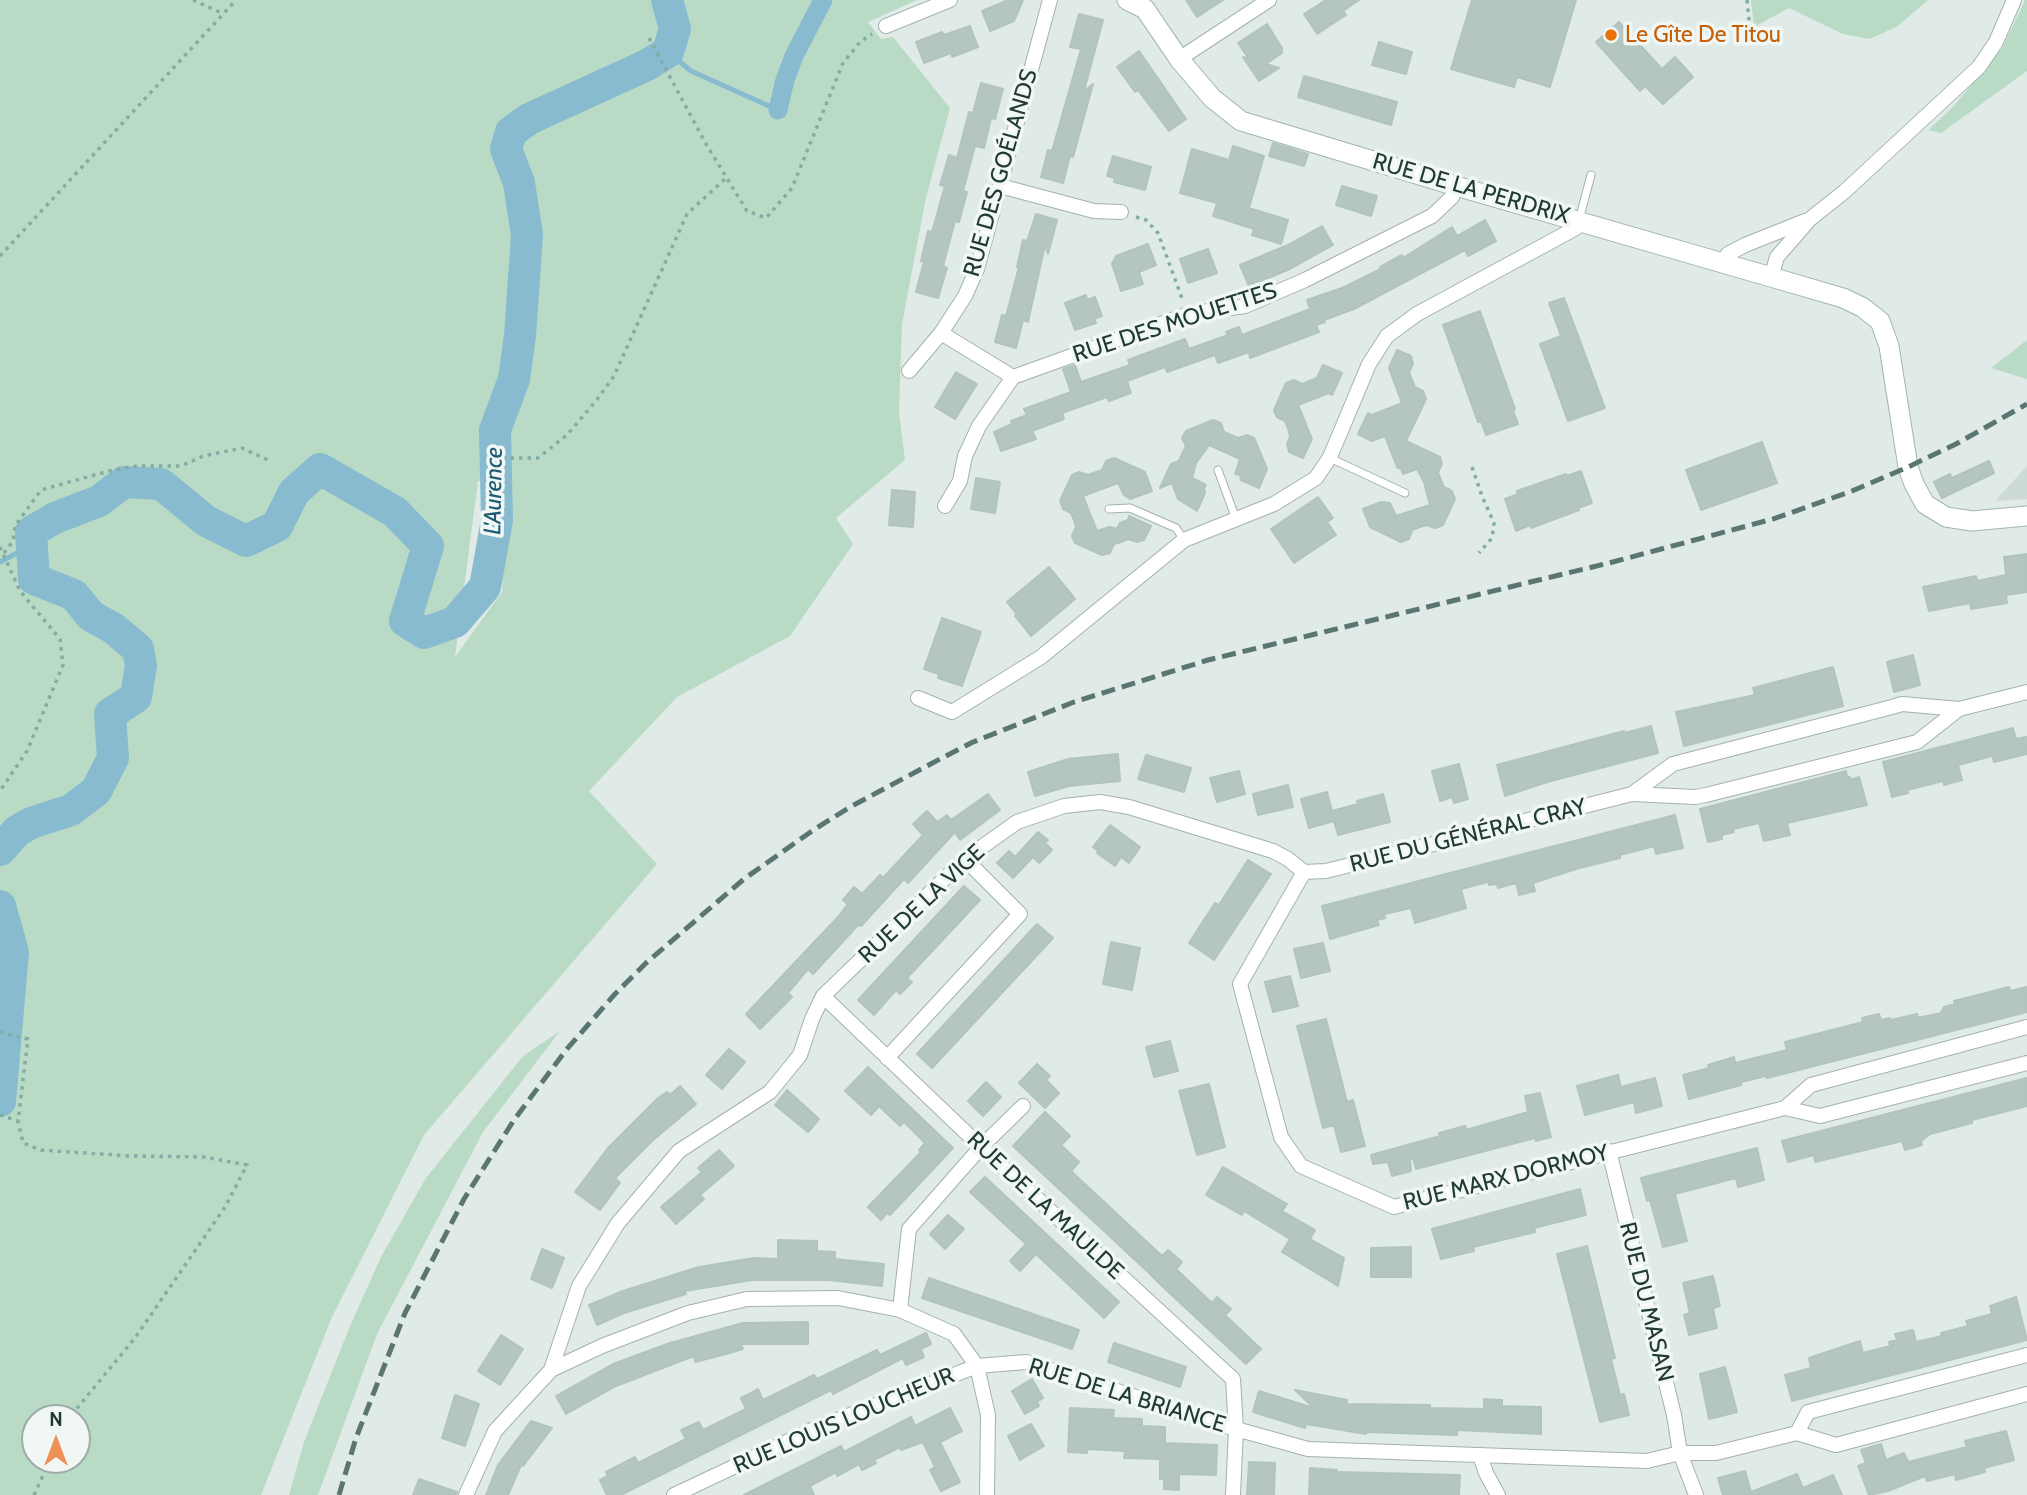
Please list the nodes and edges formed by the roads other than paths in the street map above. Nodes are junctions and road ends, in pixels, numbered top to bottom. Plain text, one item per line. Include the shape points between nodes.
1 (950, 0) edge
2 (1050, 0) edge
3 (1126, 0) edge
4 (1269, 0) edge
5 (2014, 0) edge
6 (886, 26) road end
7 (1179, 59) junction
8 (1591, 175) dead end
9 (1000, 186) junction
10 (1456, 186) junction
11 (1121, 212) road end
12 (1810, 219) junction
13 (1579, 220) junction
14 (1722, 262) junction
15 (1771, 277) junction
16 (941, 333) junction
17 (909, 371) dead end
18 (1013, 377) junction
19 (1330, 457) junction
20 (1218, 470) dead end
21 (1405, 493) dead end
22 (945, 506) dead end
23 (1109, 509) dead end
24 (2027, 516) edge
25 (1236, 521) junction
26 (1184, 540) junction
27 (2027, 692) edge
28 (918, 698) dead end
29 (1959, 709) junction
30 (1632, 794) junction
31 (965, 859) junction
32 (1304, 872) junction
33 (823, 996) junction
34 (2027, 1027) edge
35 (887, 1058) junction
36 (2027, 1063) edge
37 (1023, 1106) dead end
38 (1785, 1108) junction
39 (981, 1147) junction
40 (1609, 1152) junction
41 (900, 1310) junction
42 (2027, 1354) edge
43 (977, 1366) junction
44 (551, 1370) junction
45 (2027, 1394) edge
46 (1236, 1429) junction
47 (1797, 1433) junction
48 (1680, 1453) junction
49 (1480, 1455) junction
50 (466, 1495) edge
51 (674, 1495) edge
52 (987, 1495) edge
53 (1233, 1495) edge
54 (1498, 1495) edge
55 (1696, 1495) edge

1 - 6 street
2 - 9 street, RUE DES GOÉLANDS
3 - 7 street, RUE DE LA PERDRIX via 1145,9
4 - 7 street
5 - 12 street via 1996,43 1979,67
7 - 10 street, RUE DE LA PERDRIX via 1212,98 1241,121
8 - 13 lane
9 - 11 street via 1094,211
9 - 16 street, RUE DES GOÉLANDS via 977,269
10 - 13 street, RUE DE LA PERDRIX
10 - 18 street, RUE DES MOUETTES via 1452,197 1432,216 1245,306 1188,314
12 - 14 street via 1745,245
12 - 15 street via 1777,257
13 - 14 street, RUE DE LA PERDRIX
13 - 19 street via 1576,228 1416,314 1387,336 1369,364
14 - 15 street, RUE DE LA PERDRIX
15 - 24 street, RUE DE LA PERDRIX via 1843,298 1880,321 1889,346 1908,467 1925,505 1946,517 1972,521
16 - 17 street, RUE DES GOÉLANDS
16 - 18 street
18 - 22 street via 979,426 960,481
19 - 21 lane
19 - 25 street via 1316,478 1274,505
20 - 25 lane
23 - 26 lane via 1130,508 1176,528
25 - 26 street
26 - 28 street via 1041,657 952,712
27 - 29 street, RUE DU GÉNÉRAL CRAY
29 - 30 street, RUE DU GÉNÉRAL CRAY via 1902,704 1673,764
29 - 30 street, RUE DU GÉNÉRAL CRAY via 1917,742 1695,797
30 - 32 street, RUE DU GÉNÉRAL CRAY via 1326,871
31 - 32 street, RUE DE LA VIGE via 1017,822 1064,806 1100,802 1273,851
31 - 33 street, RUE DE LA VIGE
31 - 35 street via 1020,914
32 - 40 street, RUE MARX DORMOY via 1240,984 1281,1137 1301,1166 1394,1208
33 - 35 street, RUE DE LA MAULDE
33 - 44 street via 800,1055 770,1092 679,1151 618,1223 579,1286
34 - 38 street, RUE MARX DORMOY via 1811,1085
35 - 39 street, RUE DE LA MAULDE
36 - 38 street, RUE MARX DORMOY via 1820,1116
37 - 39 street
38 - 40 street, RUE MARX DORMOY
39 - 41 street via 909,1229
39 - 46 street, RUE DE LA MAULDE via 1233,1379
40 - 48 street, RUE DU MASAN
41 - 43 street via 954,1334
41 - 44 street via 838,1298 747,1299 688,1313
42 - 47 street via 1808,1412
43 - 46 street, RUE DE LA BRIANCE via 1026,1362
43 - 51 street, RUE LOUIS LOUCHEUR via 814,1429
43 - 52 street via 988,1415
44 - 50 street via 495,1431
45 - 47 street via 1836,1445
46 - 49 street, RUE DE LA BRIANCE via 1307,1449
46 - 53 street, RUE DE LA MAULDE
47 - 48 street, RUE DE LA BRIANCE via 1716,1453
48 - 49 street, RUE DE LA BRIANCE via 1647,1461
48 - 55 street, RUE DU MASAN
49 - 54 street

